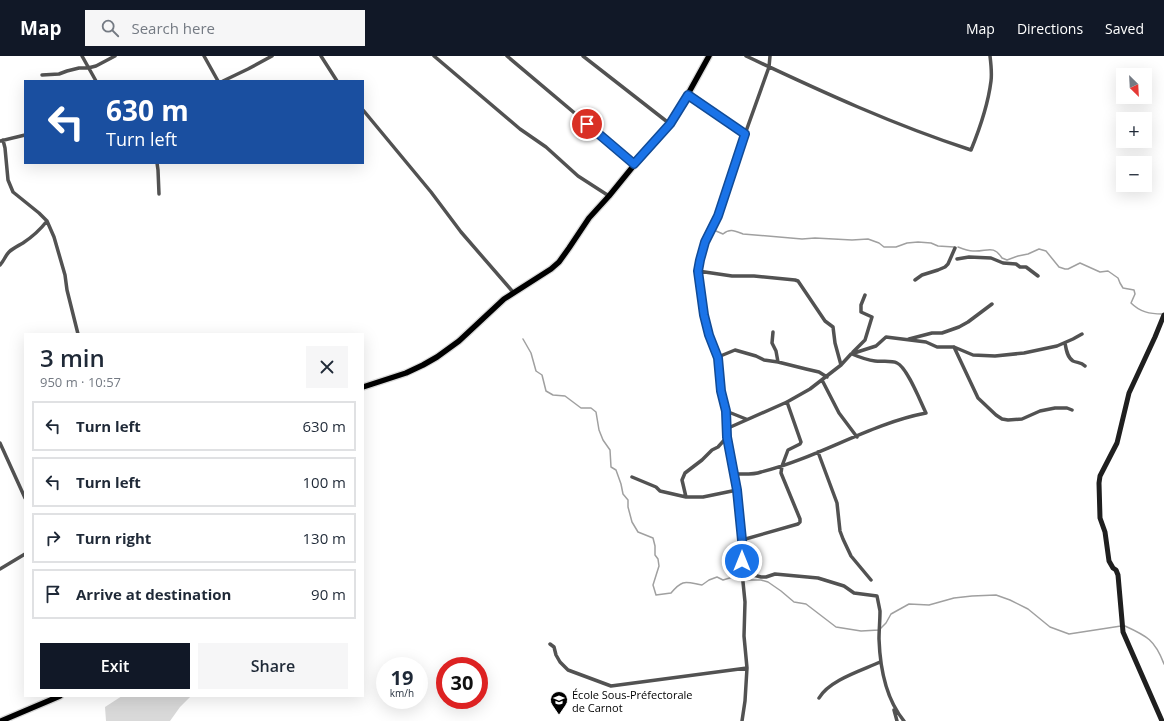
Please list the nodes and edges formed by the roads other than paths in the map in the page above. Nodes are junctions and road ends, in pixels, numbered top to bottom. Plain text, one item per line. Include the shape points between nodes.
1 (82, 56) edge
2 (115, 56) edge
3 (204, 56) edge
4 (272, 56) edge
5 (321, 56) edge
6 (434, 56) edge
7 (507, 56) edge
8 (583, 56) edge
9 (746, 56) edge
10 (770, 56) edge
11 (990, 56) edge
12 (707, 57) edge
13 (769, 67) junction
14 (88, 68) junction
15 (42, 75) dead end
16 (95, 80) edge
17 (217, 80) edge
18 (226, 80) edge
19 (336, 80) edge
20 (688, 95) junction
21 (364, 111) edge
22 (670, 124) junction
23 (745, 134) junction
24 (24, 135) edge
25 (2, 140) edge
26 (157, 164) edge
27 (634, 164) junction
28 (159, 194) dead end
29 (609, 196) junction
30 (47, 221) junction
31 (955, 248) dead end
32 (957, 259) dead end
33 (0, 265) edge
34 (698, 271) junction
35 (1038, 276) dead end
36 (915, 280) dead end
37 (513, 292) junction
38 (865, 295) dead end
39 (992, 304) dead end
40 (1164, 315) edge
41 (773, 332) dead end
42 (78, 333) edge
43 (1082, 334) dead end
44 (906, 340) junction
45 (1065, 343) junction
46 (954, 346) junction
47 (851, 354) junction
48 (718, 358) junction
49 (778, 362) junction
50 (841, 365) junction
51 (1085, 366) dead end
52 (827, 377) junction
53 (822, 380) junction
54 (364, 387) edge
55 (787, 402) junction
56 (1072, 410) dead end
57 (726, 411) junction
58 (746, 419) junction
59 (726, 429) junction
60 (727, 437) junction
61 (857, 437) junction
62 (0, 443) edge
63 (818, 452) junction
64 (782, 466) junction
65 (734, 474) junction
66 (632, 477) dead end
67 (737, 490) junction
68 (24, 496) edge
69 (686, 497) junction
70 (742, 540) junction
71 (24, 555) edge
72 (0, 569) edge
73 (742, 572) junction
74 (871, 580) dead end
75 (550, 644) dead end
76 (880, 662) junction
77 (747, 668) junction
78 (58, 697) edge
79 (819, 698) dead end
80 (894, 707) junction
81 (1, 721) edge
82 (742, 721) edge
83 (897, 721) edge
84 (904, 721) edge
85 (1162, 721) edge

1 - 14 street
2 - 14 street
3 - 17 street
4 - 18 street
5 - 19 street
6 - 29 street via 578,176
7 - 27 street
8 - 22 street
9 - 13 street
10 - 13 street
11 - 13 street via 991,80 987,101 972,150 891,121
12 - 20 main road
13 - 23 street
14 - 15 street
14 - 16 street
20 - 22 main road
20 - 23 street
21 - 37 street
22 - 27 main road
23 - 34 street via 718,216 705,242
24 - 25 street
25 - 30 street via 8,180 13,192
26 - 28 street
27 - 29 main road
29 - 37 main road via 589,218 559,262
30 - 33 street via 31,237 11,250
30 - 42 street via 65,275
31 - 36 street via 945,267
32 - 35 street via 991,258 1026,267
34 - 48 street via 704,315
34 - 50 street via 798,281 825,320 833,327
37 - 54 main road via 459,341 437,357 406,373
38 - 47 street via 861,312 872,317 871,323 865,340
39 - 44 street via 959,327
40 - 85 street via 1129,393 1117,443 1099,483 1100,518 1106,532 1109,561 1118,575 1123,632
41 - 49 street via 772,343
43 - 45 street
44 - 46 street via 926,342 937,347
44 - 47 street via 886,338 876,346
45 - 46 street via 1024,353 995,356 973,355
45 - 51 street via 1067,353 1073,360
46 - 56 street via 978,398 996,415 1008,420 1022,419 1055,408
47 - 50 street
47 - 61 street via 899,364 916,390 926,413 906,417
48 - 49 street via 735,350
48 - 57 street
49 - 52 street via 819,372
50 - 52 street
52 - 53 street
53 - 55 street
53 - 61 street via 839,413
55 - 58 street
55 - 64 street via 801,442 788,450
57 - 58 street
57 - 59 street
58 - 59 street
59 - 60 street
60 - 65 street
60 - 69 street via 685,473 682,480
61 - 63 street
62 - 68 street
63 - 64 street
63 - 74 street via 837,504 843,539 851,556
64 - 65 street via 760,473
64 - 70 street via 781,473 800,522
65 - 67 street
66 - 69 street via 660,491
67 - 69 street via 703,497
67 - 70 street
70 - 73 street
71 - 72 street
73 - 76 street via 761,577 775,574 818,578 844,586 854,593 877,596 880,610
73 - 77 street
75 - 77 street via 554,647 560,662 568,670 610,686
76 - 79 street via 832,685 822,692
76 - 80 street
77 - 82 street
78 - 81 main road
80 - 83 street
80 - 84 street

